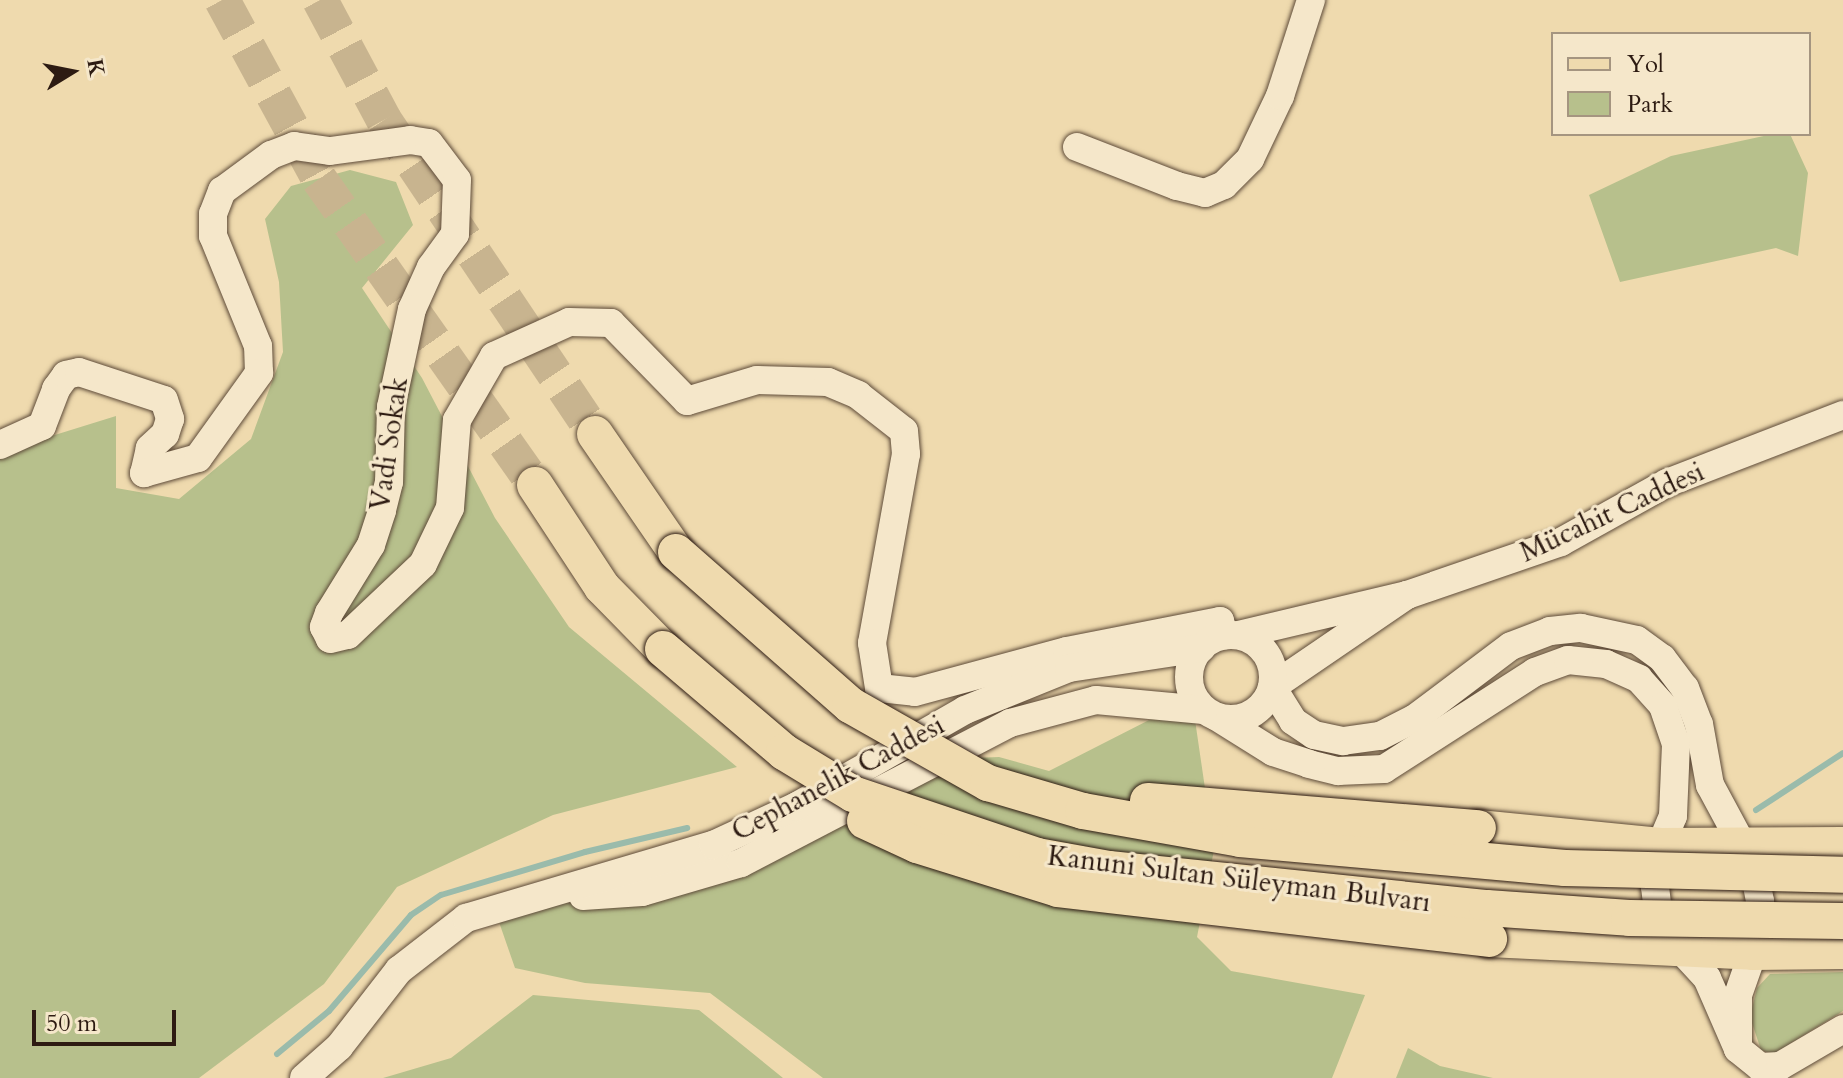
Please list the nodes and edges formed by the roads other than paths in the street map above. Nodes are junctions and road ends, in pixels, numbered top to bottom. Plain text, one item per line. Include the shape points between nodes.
1 (1311, 0) edge
2 (1077, 147) dead end
3 (1843, 415) edge
4 (595, 434) tunnel mouth
5 (0, 445) edge
6 (535, 485) tunnel mouth
7 (1407, 595) junction
8 (763, 628) junction
9 (1221, 639) junction
10 (1272, 687) junction
11 (716, 694) junction
12 (1210, 713) junction
13 (1843, 845) edge
14 (1660, 846) junction
15 (1742, 847) junction
16 (1843, 875) edge
17 (510, 901) junction
18 (1843, 921) edge
19 (1683, 949) junction
20 (1843, 951) edge
21 (1753, 952) junction
22 (1843, 1029) edge
23 (1738, 1049) junction
24 (304, 1078) edge

1 - 2 street via 1280,96 1250,159 1224,185 1205,193 1177,186
3 - 7 street, Mücahit Caddesi via 1667,483 1561,542
4 - 8 main road, Kanuni Sultan Süleyman Bulvarı, bridge via 676,552
5 - 9 street, Vadi Sokak via 42,426 56,389 66,375 79,372 164,400 170,419 165,434 150,448 144,473 198,458 259,373 258,346 213,236 213,214 222,191 242,173 294,146 330,151 410,140 429,143 457,180 455,234 431,267 412,309 391,407 389,482 382,511 371,545 329,613 324,627 330,639 348,635 423,564 450,508 457,420 494,356 569,322 611,323 687,401 757,380 828,382 858,395 904,431 906,454 872,643 879,688 915,692 1067,651 1220,621
6 - 11 main road, Kanuni Sultan Süleyman Bulvarı, bridge via 602,587
7 - 9 street, Mücahit Caddesi
7 - 10 street
8 - 14 main road, bridge via 868,699 995,763 1080,793
8 - 16 main road, Kanuni Sultan Süleyman Bulvarı, bridge via 864,713 988,783 1083,811 1240,839 1565,868
9 - 10 street via 1262,648
9 - 12 street via 1189,672 1190,686
9 - 17 street, Cephanelik Caddesi via 1069,668 965,710 797,806 713,845
10 - 12 street via 1257,710 1230,719
10 - 15 street via 1293,721 1314,735 1343,741 1380,736 1414,719 1511,646 1550,631 1614,632 1662,658 1685,688 1699,724 1710,785
11 - 18 main road, Kanuni Sultan Süleyman Bulvarı, bridge via 784,752 853,794 1037,856 1109,869 1487,908 1629,918
11 - 19 main road, bridge via 752,748 796,788 917,845 1058,889 1489,939
12 - 14 street via 1273,752 1309,764 1338,771 1384,769 1535,672 1568,660 1606,664 1639,679 1663,706 1676,744 1673,816
12 - 17 street via 1096,700 1067,707 1010,723 741,863 642,892
13 - 15 main road
14 - 15 main road
14 - 19 street via 1655,887 1660,927
15 - 21 street via 1753,865 1760,901
17 - 24 street, Cephanelik Caddesi via 466,918 399,970 339,1047
19 - 21 main road
19 - 23 street via 1707,978
20 - 21 main road
21 - 23 street via 1738,995
22 - 23 street via 1780,1066 1760,1067

